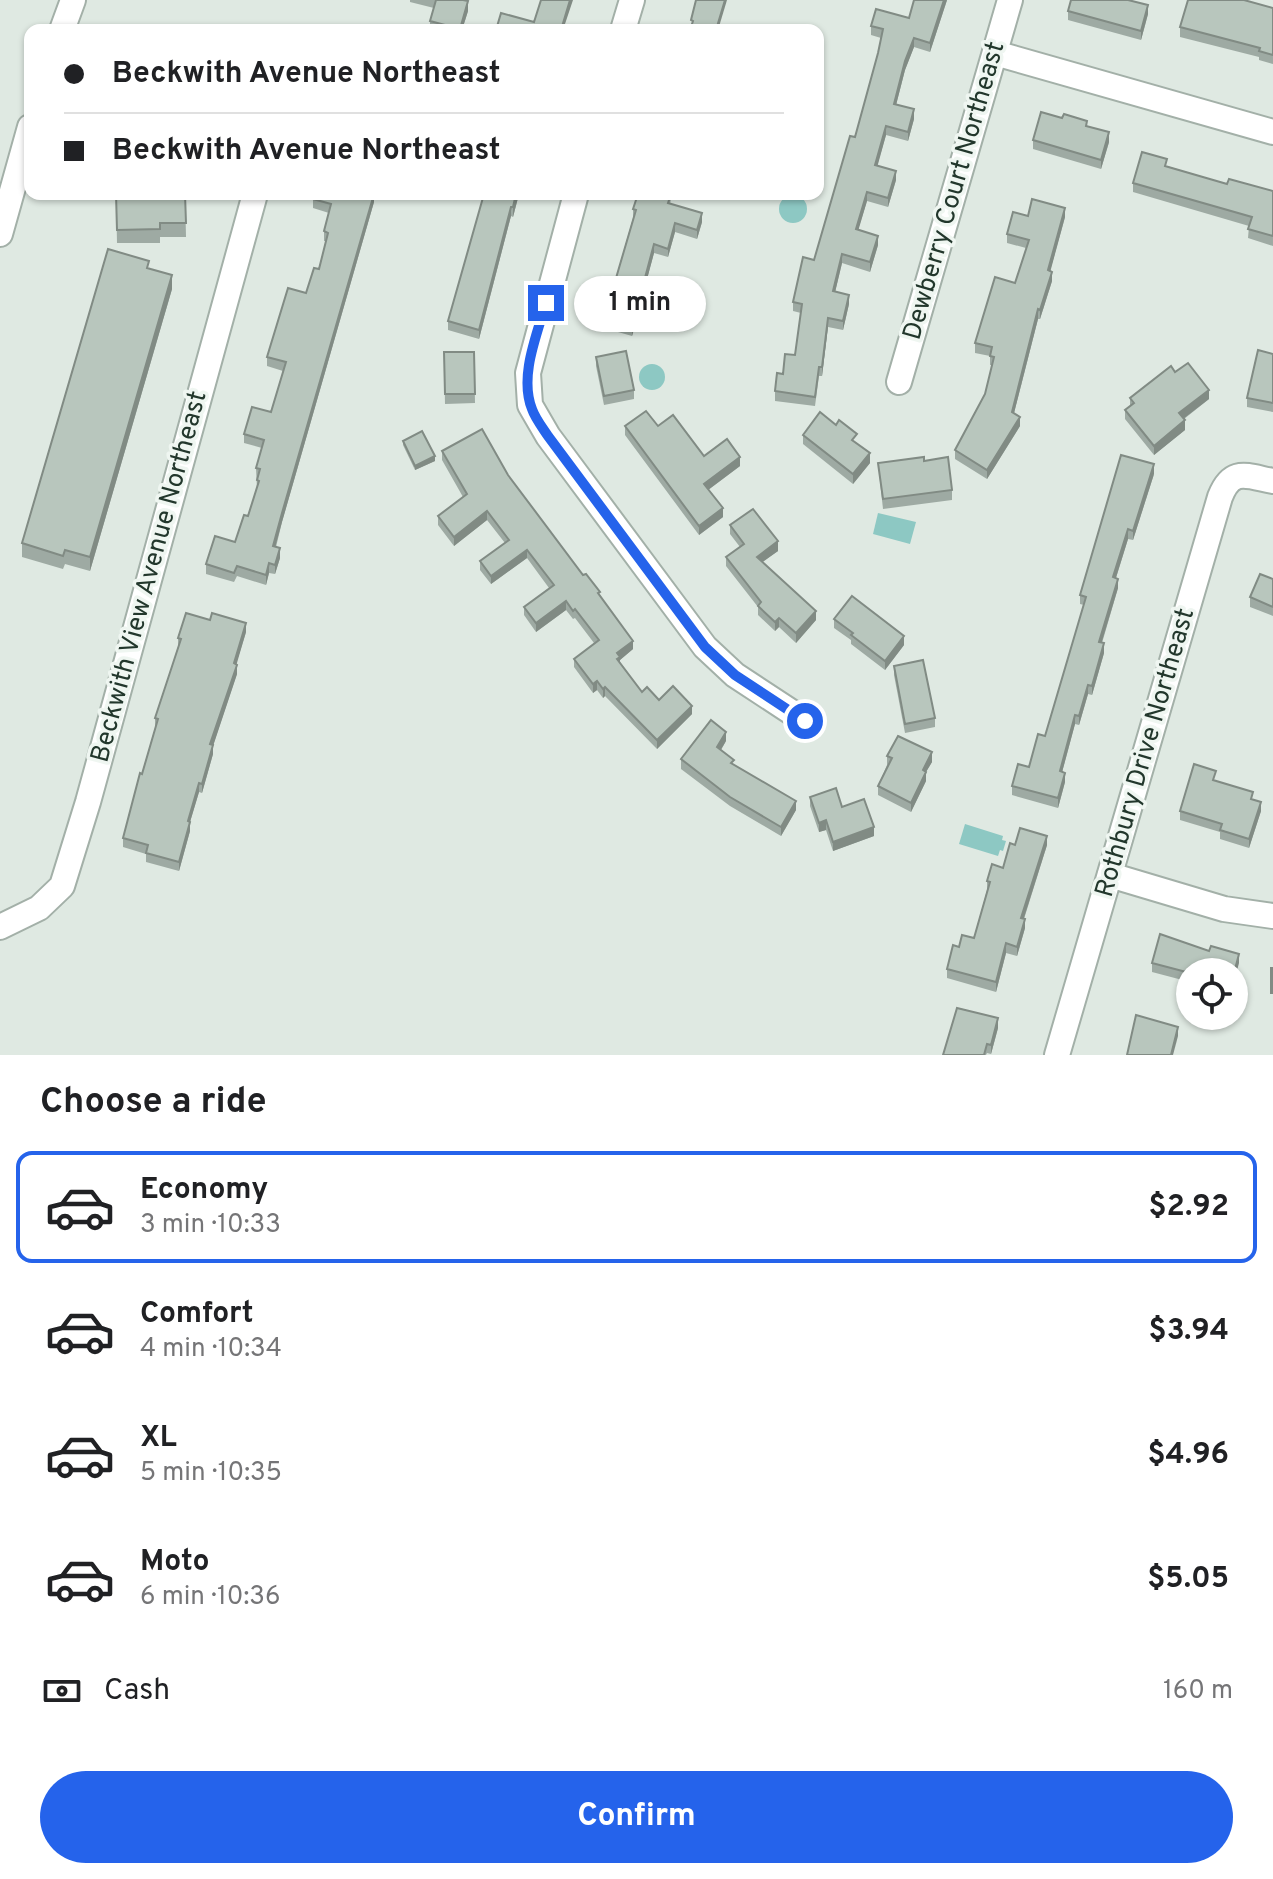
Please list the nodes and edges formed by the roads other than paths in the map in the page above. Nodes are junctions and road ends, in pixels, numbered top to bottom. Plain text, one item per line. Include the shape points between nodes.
1 (73, 0) edge
2 (632, 0) edge
3 (1010, 0) edge
4 (64, 24) edge
5 (625, 24) edge
6 (995, 53) junction
7 (1273, 132) edge
8 (24, 148) edge
9 (253, 200) edge
10 (574, 200) edge
11 (0, 234) edge
12 (899, 382) dead end
13 (1264, 479) edge
14 (805, 721) dead end
15 (1110, 875) junction
16 (1273, 916) edge
17 (0, 927) edge
18 (1057, 1055) edge

1 - 4 street
2 - 5 street
3 - 6 street, Dewberry Court Northeast
6 - 7 street
6 - 12 street, Dewberry Court Northeast
8 - 11 street
9 - 17 street, Beckwith View Avenue Northeast via 62,886 39,908
10 - 14 street via 528,373 533,413 705,647 735,675
13 - 15 street, Rothbury Drive Northeast via 1239,474 1226,481
15 - 16 street via 1224,909
15 - 18 street, Rothbury Drive Northeast

